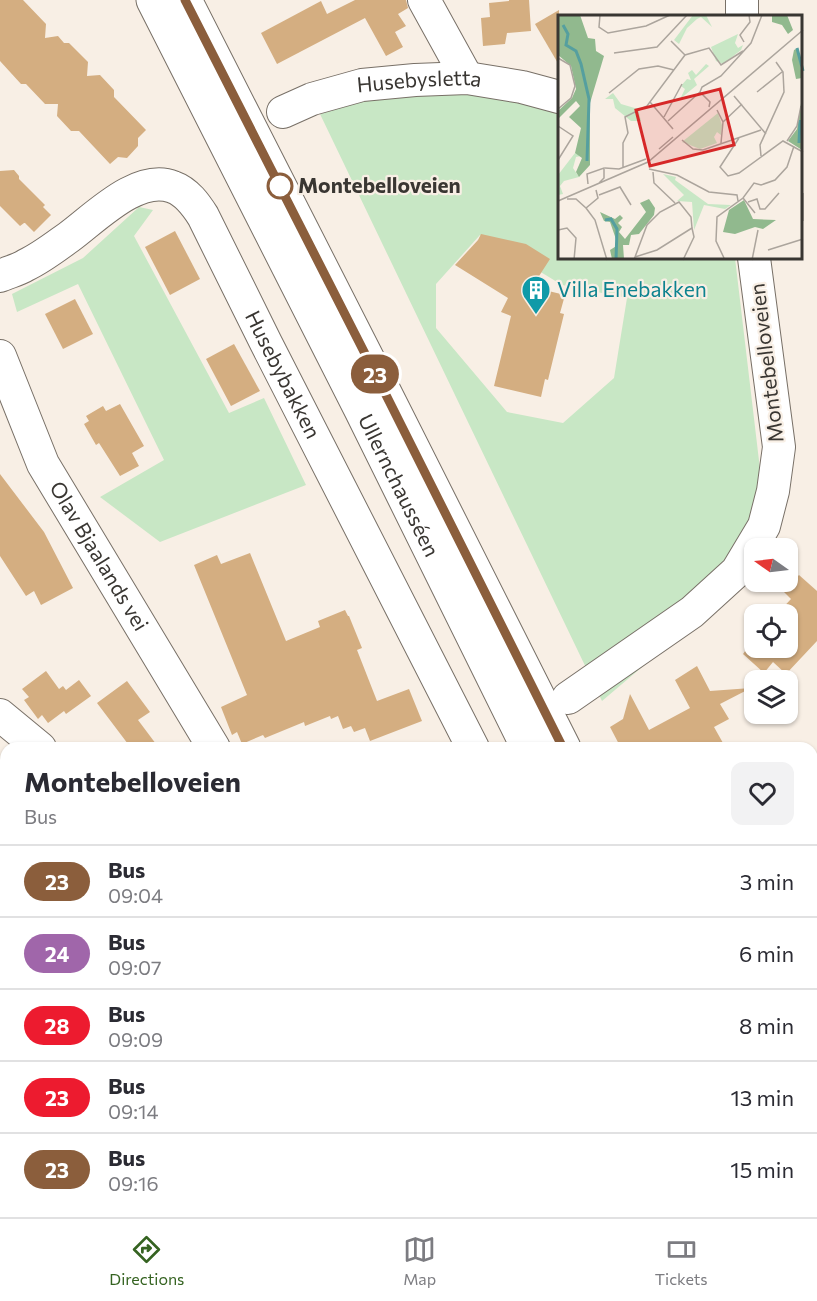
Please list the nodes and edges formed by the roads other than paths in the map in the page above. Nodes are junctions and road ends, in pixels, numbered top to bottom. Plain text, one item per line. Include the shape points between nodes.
1 (153, 0) edge
2 (185, 0) edge
3 (424, 0) edge
4 (467, 78) junction
5 (558, 98) edge
6 (283, 112) dead end
7 (754, 260) edge
8 (0, 276) edge
9 (0, 356) edge
10 (568, 698) dead end
11 (0, 715) edge
12 (33, 742) edge
13 (210, 742) edge
14 (470, 742) edge
15 (525, 742) edge
16 (561, 742) edge

1 - 15 highway, Ullernchausséen
2 - 16 highway, Ullernchausséen
3 - 4 street
4 - 5 street, Husebysletta
4 - 6 street, Husebysletta via 362,85
7 - 10 street, Montebelloveien via 779,447 764,526 737,571 692,612
8 - 14 street, Husebybakken via 26,265 103,209 145,186 173,187 195,203
9 - 13 street, Olav Bjaalands vei via 43,464
11 - 12 street

